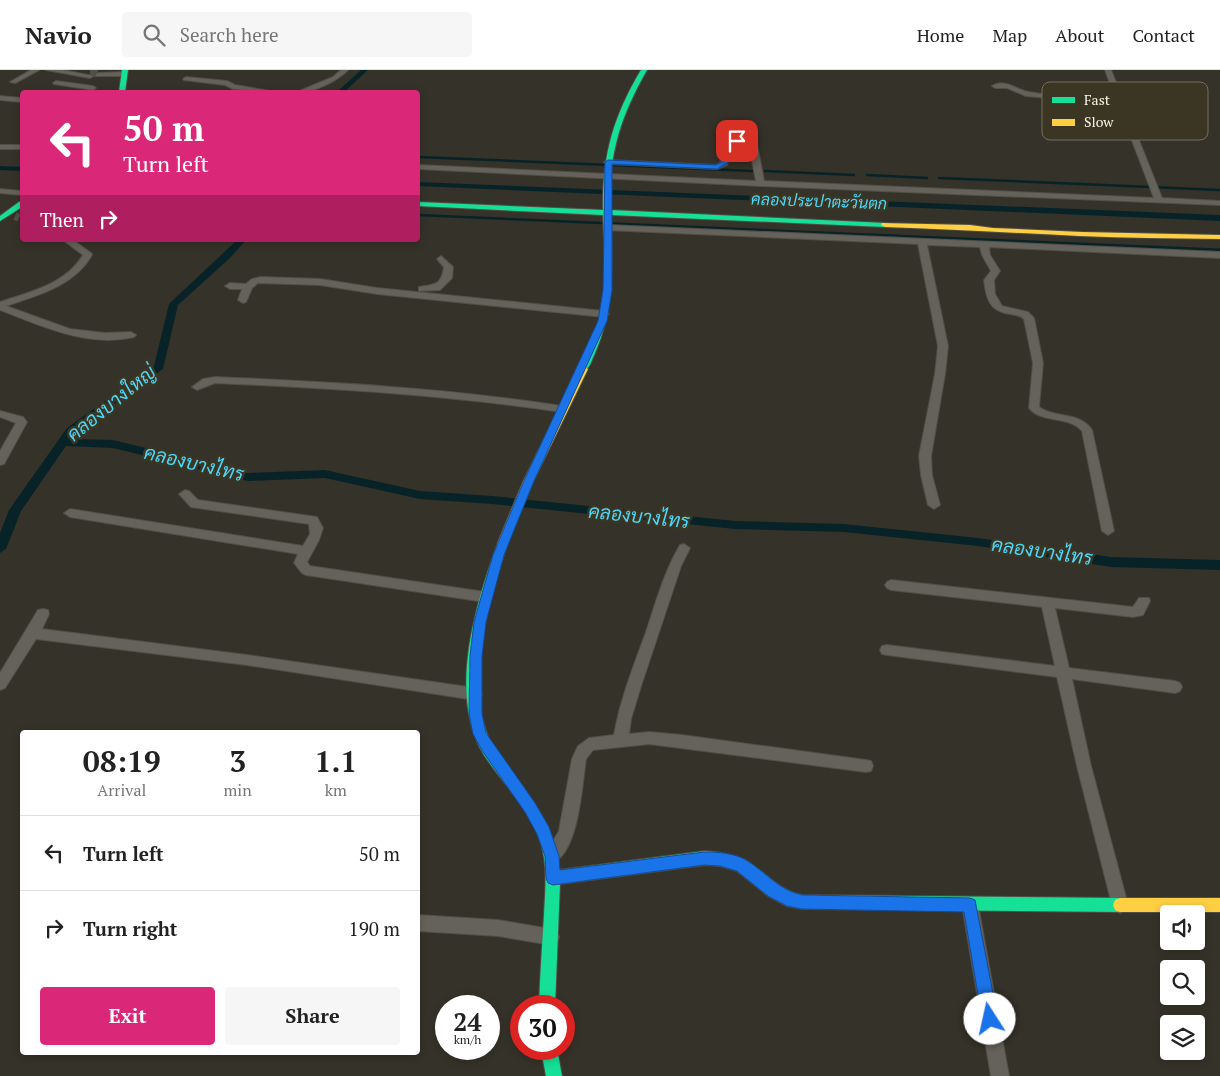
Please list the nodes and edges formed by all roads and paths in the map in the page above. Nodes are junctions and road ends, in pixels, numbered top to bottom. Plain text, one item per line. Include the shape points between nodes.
1 (36, 70) edge
2 (49, 70) edge
3 (346, 70) edge
4 (644, 70) edge
5 (1108, 70) edge
6 (124, 72) edge
7 (74, 73) edge
8 (186, 79) dead end
9 (13, 82) dead end
10 (1112, 82) edge
11 (995, 86) dead end
12 (93, 88) dead end
13 (122, 90) edge
14 (257, 90) edge
15 (305, 90) edge
16 (1042, 95) edge
17 (0, 98) edge
18 (20, 100) edge
19 (1135, 140) edge
20 (0, 146) edge
21 (20, 147) edge
22 (420, 167) edge
23 (608, 168) junction
24 (761, 184) junction
25 (0, 192) edge
26 (1156, 192) junction
27 (20, 193) edge
28 (1220, 202) edge
29 (420, 204) edge
30 (607, 222) junction
31 (1220, 237) edge
32 (71, 242) edge
33 (922, 242) junction
34 (984, 245) junction
35 (1220, 255) edge
36 (441, 259) dead end
37 (230, 286) dead end
38 (248, 287) junction
39 (377, 291) junction
40 (243, 300) dead end
41 (0, 306) edge
42 (604, 314) junction
43 (131, 335) dead end
44 (197, 387) dead end
45 (562, 409) junction
46 (0, 414) edge
47 (0, 461) edge
48 (185, 494) dead end
49 (934, 505) dead end
50 (70, 513) dead end
51 (1108, 531) dead end
52 (684, 548) dead end
53 (305, 551) junction
54 (891, 584) dead end
55 (485, 597) junction
56 (1144, 601) dead end
57 (1048, 604) junction
58 (43, 614) dead end
59 (33, 633) junction
60 (887, 650) dead end
61 (1063, 674) junction
62 (0, 684) edge
63 (1176, 687) dead end
64 (475, 694) junction
65 (621, 740) junction
66 (866, 766) dead end
67 (552, 856) junction
68 (553, 878) junction
69 (970, 905) junction
70 (1120, 905) junction
71 (1220, 905) edge
72 (420, 923) edge
73 (551, 936) junction
74 (548, 995) edge
75 (551, 1060) edge
76 (554, 1076) edge
77 (1000, 1076) edge

1 - 9 street
2 - 7 street
3 - 15 street
4 - 23 street via 617,130
5 - 10 street
6 - 7 street
6 - 13 street
7 - 12 street via 53,84
8 - 14 street
11 - 16 street via 1008,86 1026,94
17 - 18 street
19 - 26 street
20 - 21 street
22 - 23 street
23 - 24 street
23 - 24 street via 717,167 724,163 732,144 747,140 753,144
23 - 30 street
24 - 26 street
25 - 27 street
26 - 28 street
29 - 30 street
30 - 31 street via 970,226 992,230
30 - 33 street
30 - 42 street via 608,290
32 - 41 street via 88,254 79,269 64,280
33 - 34 street
33 - 49 street via 943,346 926,456 926,474
34 - 35 street
34 - 51 street via 996,272 989,280 993,302 998,309 1025,314 1029,318 1038,363 1034,408 1080,422 1087,430
36 - 39 street via 449,267 449,273 437,288 390,286
37 - 38 street
38 - 39 street via 255,281 272,280 320,282
38 - 40 street
39 - 42 street
41 - 43 street via 68,332
42 - 45 street
44 - 45 street via 215,380 374,389 494,398
45 - 55 street via 524,492
46 - 47 street via 22,422
48 - 53 street via 195,504 313,520 319,527
50 - 53 street
52 - 65 street via 634,686
53 - 55 street via 301,566 317,573
54 - 57 street
55 - 64 street
56 - 57 street via 1138,611 1133,612
57 - 61 street
58 - 59 street
59 - 62 street
59 - 64 street via 247,660
60 - 61 street
61 - 63 street
61 - 70 street
64 - 67 street via 480,734 530,807 544,832
65 - 66 street via 682,740
65 - 67 street via 589,744 583,750 571,798 567,832
67 - 68 street
68 - 69 street via 704,858 720,859 741,865 787,899 802,902
68 - 73 street
69 - 70 street
69 - 77 street
70 - 71 street
72 - 73 street via 498,928
73 - 74 street
75 - 76 street

